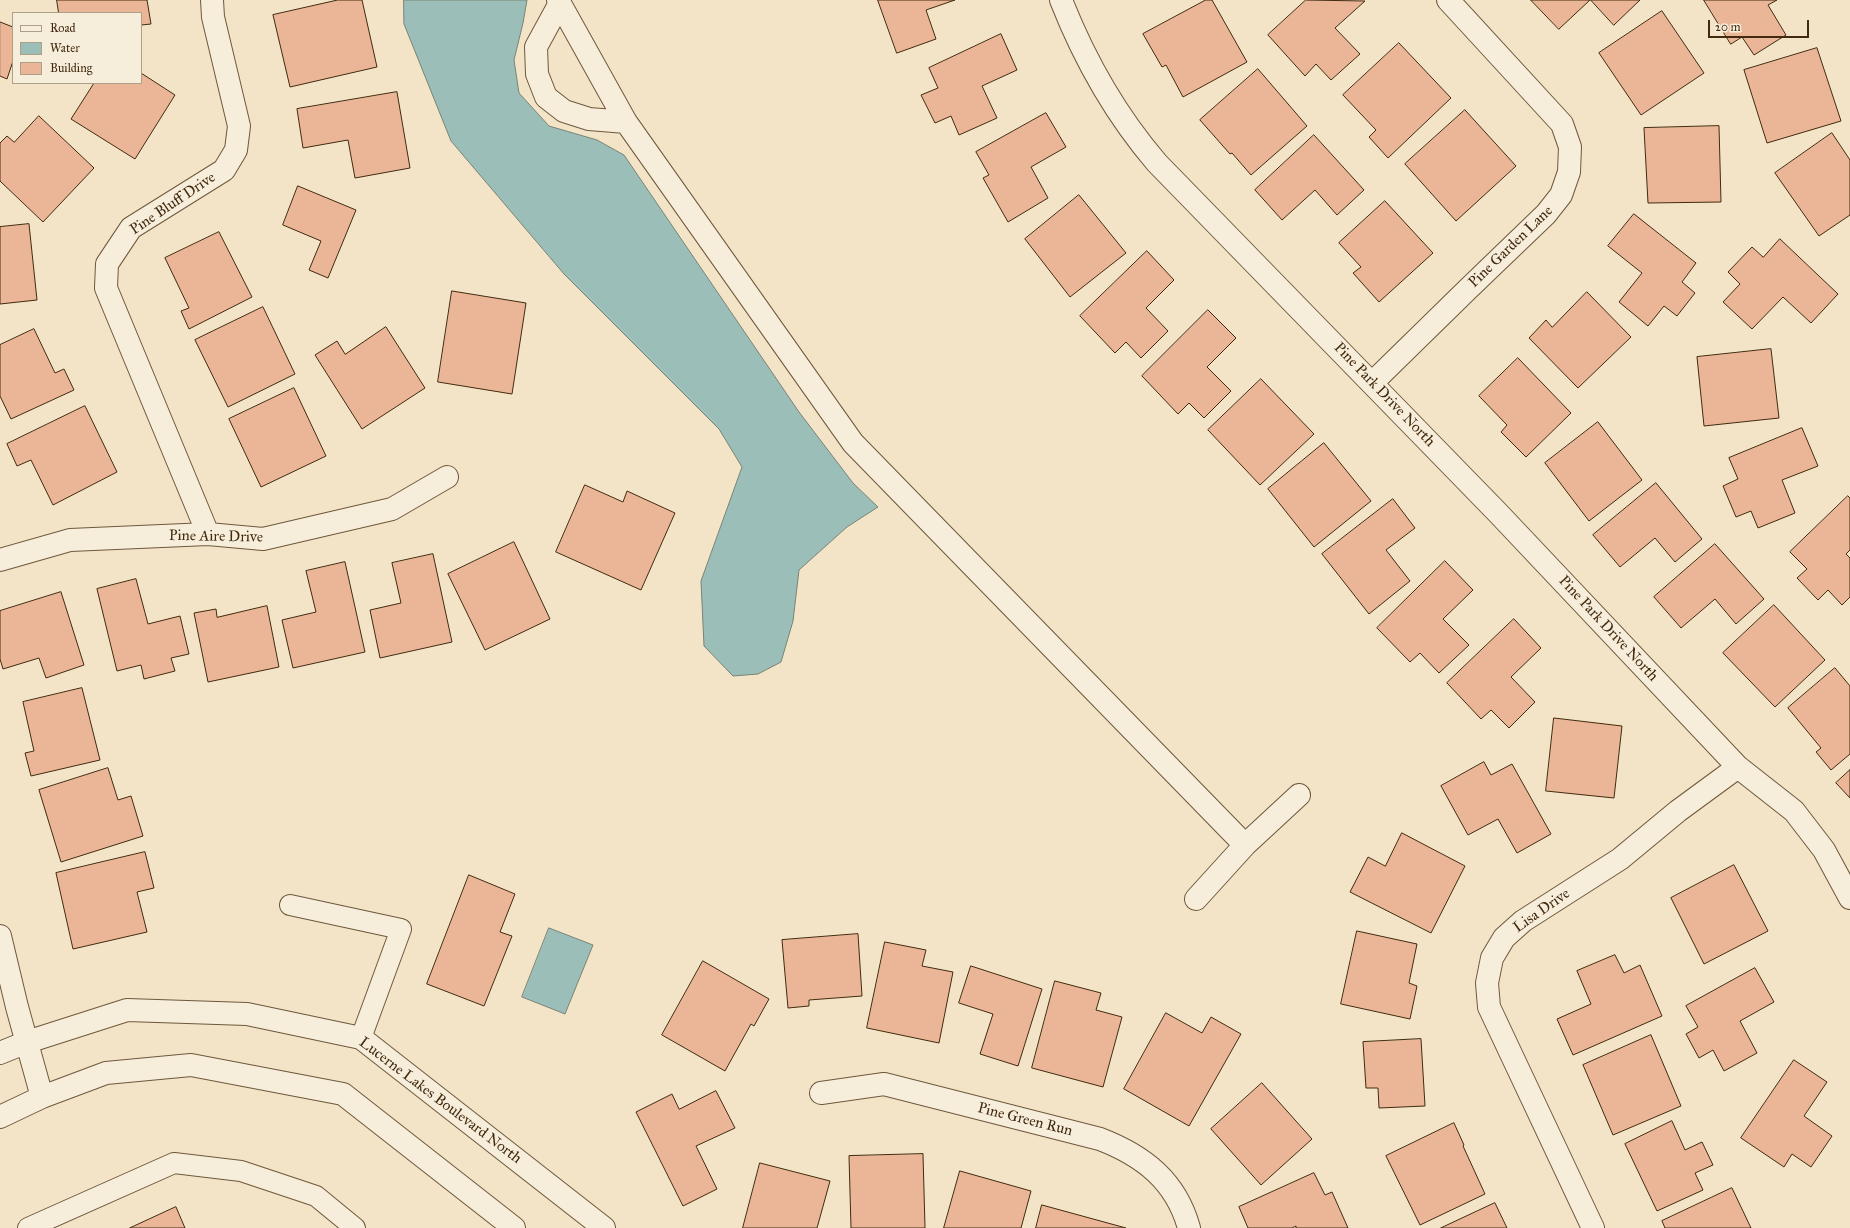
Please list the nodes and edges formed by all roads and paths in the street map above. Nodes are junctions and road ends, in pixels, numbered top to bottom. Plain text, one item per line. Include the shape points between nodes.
1 (212, 0) edge
2 (1061, 0) edge
3 (1448, 0) edge
4 (559, 1) edge
5 (626, 122) junction
6 (1372, 383) junction
7 (447, 477) dead end
8 (208, 534) junction
9 (0, 560) edge
10 (1738, 767) junction
11 (1299, 795) dead end
12 (1245, 845) junction
13 (1850, 898) edge
14 (1196, 899) dead end
15 (290, 905) dead end
16 (0, 936) edge
17 (361, 1038) junction
18 (27, 1042) junction
19 (0, 1053) edge
20 (821, 1093) dead end
21 (42, 1097) junction
22 (0, 1117) edge
23 (28, 1228) edge
24 (355, 1228) edge
25 (514, 1228) edge
26 (604, 1228) edge
27 (1189, 1228) edge
28 (1593, 1228) edge

1 - 8 street, Pine Bluff Drive via 213,17 239,126 236,150 224,170 131,228 107,264 106,288
2 - 6 street, Pine Park Drive North via 1102,88 1137,140
3 - 6 street, Pine Garden Lane via 1562,124 1570,147 1569,172 1561,195 1546,214
4 - 5 street
4 - 5 street via 536,47 536,74 546,97 564,111 588,119
5 - 12 street via 853,443
6 - 10 street, Pine Park Drive North via 1493,507
7 - 8 street, Pine Aire Drive via 392,509 263,539
8 - 9 street, Pine Aire Drive via 70,540
10 - 13 street, Pine Park Drive North via 1794,811 1824,850
10 - 28 street, Lisa Drive via 1678,811 1620,859 1523,921 1504,938 1492,958 1487,983 1489,1007
11 - 12 street
12 - 14 street
15 - 17 lane via 401,929
16 - 18 street
17 - 18 street, Lucerne Lakes Boulevard North via 247,1014 128,1010
17 - 26 street, Lucerne Lakes Boulevard North
18 - 19 street, Lucerne Lakes Boulevard North
18 - 21 street
20 - 27 street, Pine Green Run via 884,1084 1100,1139 1143,1160 1160,1176 1175,1195
21 - 22 street
21 - 25 street via 106,1073 191,1065 343,1094
23 - 24 lane via 174,1163 240,1171 316,1196

